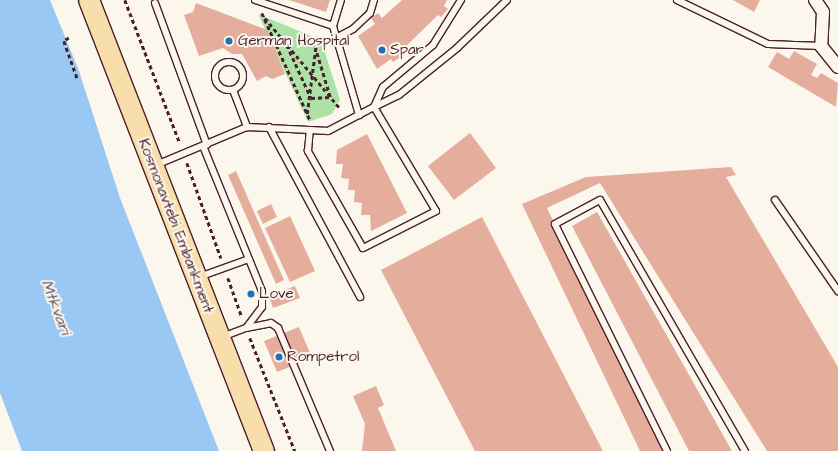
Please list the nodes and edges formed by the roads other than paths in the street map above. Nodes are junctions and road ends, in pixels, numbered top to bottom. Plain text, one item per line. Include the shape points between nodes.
1 (89, 0) edge
2 (256, 0) edge
3 (341, 0) edge
4 (374, 0) edge
5 (461, 0) edge
6 (507, 0) edge
7 (677, 0) edge
8 (815, 0) edge
9 (155, 3) dead end
10 (333, 26) junction
11 (336, 38) junction
12 (822, 46) junction
13 (838, 67) edge
14 (233, 90) junction
15 (374, 107) junction
16 (359, 115) junction
17 (247, 127) junction
18 (269, 127) junction
19 (310, 130) junction
20 (205, 145) junction
21 (153, 167) junction
22 (775, 200) dead end
23 (249, 259) junction
24 (196, 278) junction
25 (838, 291) edge
26 (360, 297) dead end
27 (246, 328) junction
28 (219, 339) junction
29 (264, 451) edge
30 (330, 451) edge
31 (667, 451) edge
32 (745, 451) edge

1 - 21 main road, Kosmonavtebi Embankment
2 - 10 lane
3 - 10 lane
4 - 11 lane via 370,13 352,29
5 - 15 lane via 433,45 383,88
6 - 15 lane via 457,48 399,94
7 - 12 lane via 768,44
8 - 12 street via 822,12
9 - 20 lane
10 - 11 lane
11 - 16 lane
12 - 13 street
14 - 14 lane via 220,86 216,69 222,64 235,63 241,68 244,76
14 - 17 lane
15 - 16 lane
15 - 19 lane via 436,211 363,248 308,151
16 - 19 lane via 328,131
17 - 18 lane
17 - 20 lane
18 - 19 lane
18 - 26 lane
20 - 21 lane
20 - 23 lane
21 - 24 main road, Kosmonavtebi Embankment
22 - 25 lane
23 - 24 lane
23 - 27 lane via 262,291 262,306
24 - 28 main road, Kosmonavtebi Embankment
27 - 28 lane
27 - 30 lane via 271,324 278,328
28 - 29 main road, Kosmonavtebi Embankment
31 - 32 lane via 555,224 600,200

